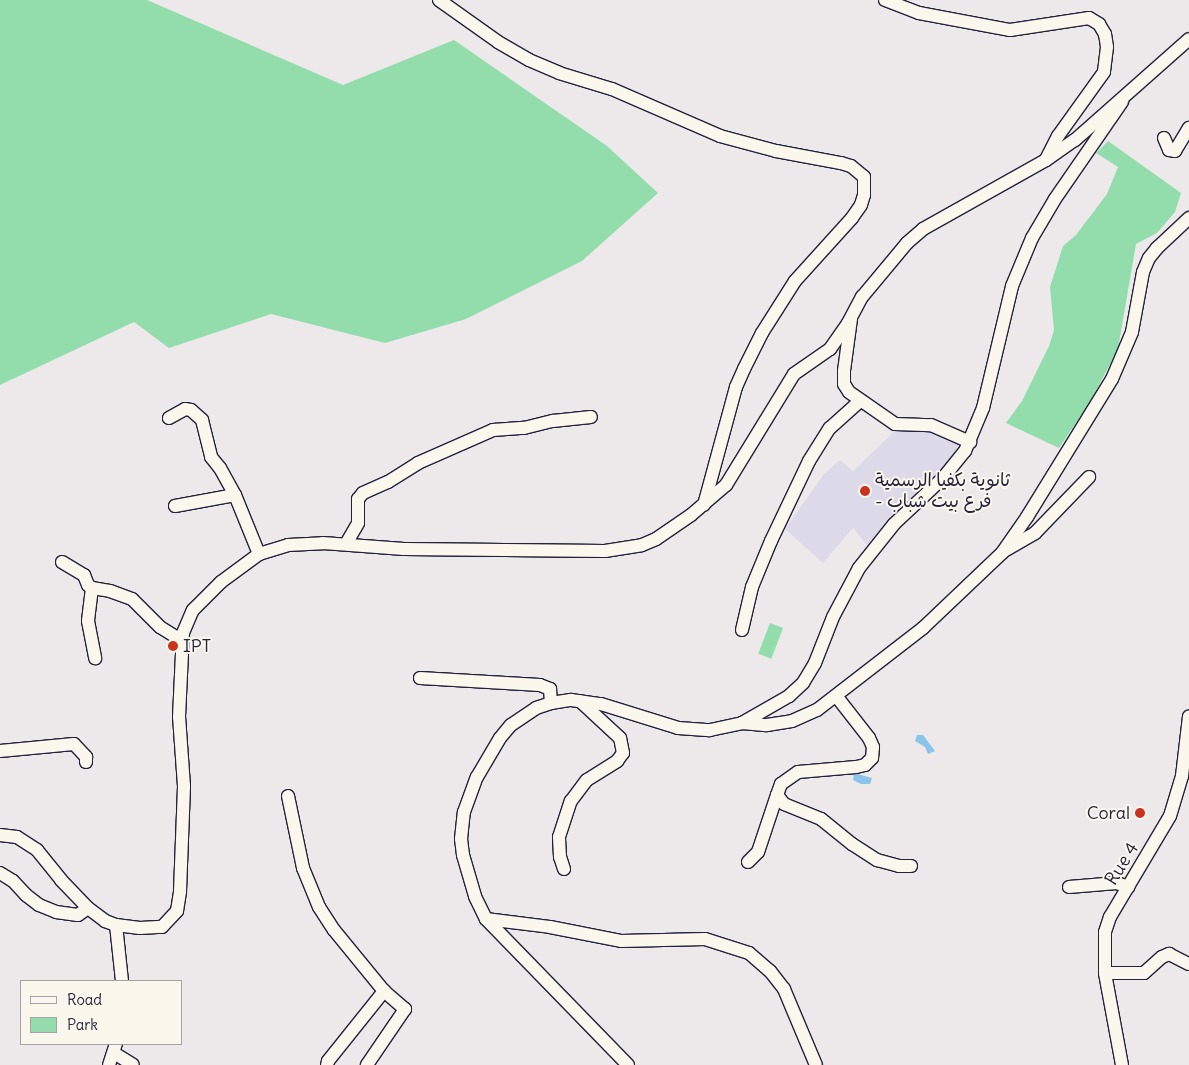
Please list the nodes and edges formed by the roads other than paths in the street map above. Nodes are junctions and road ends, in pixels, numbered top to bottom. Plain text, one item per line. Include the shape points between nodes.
1 (439, 0) edge
2 (885, 0) edge
3 (1189, 39) edge
4 (1132, 88) junction
5 (1189, 128) edge
6 (1164, 138) dead end
7 (1046, 160) junction
8 (1189, 218) edge
9 (851, 315) junction
10 (860, 401) junction
11 (591, 417) dead end
12 (168, 418) dead end
13 (970, 442) junction
14 (1089, 477) dead end
15 (235, 495) junction
16 (704, 504) junction
17 (175, 506) dead end
18 (346, 544) junction
19 (1002, 553) junction
20 (259, 554) junction
21 (62, 562) dead end
22 (92, 588) junction
23 (742, 630) dead end
24 (182, 641) junction
25 (95, 658) dead end
26 (420, 678) dead end
27 (837, 697) junction
28 (580, 701) junction
29 (551, 703) junction
30 (1189, 716) edge
31 (742, 723) junction
32 (0, 751) edge
33 (86, 762) dead end
34 (1185, 776) edge
35 (777, 795) junction
36 (288, 796) dead end
37 (0, 835) edge
38 (748, 862) dead end
39 (911, 866) dead end
40 (564, 870) dead end
41 (0, 873) edge
42 (1069, 887) dead end
43 (1128, 887) junction
44 (88, 908) junction
45 (486, 919) junction
46 (116, 925) junction
47 (1189, 964) edge
48 (1105, 973) junction
49 (122, 980) edge
50 (384, 991) junction
51 (115, 1048) edge
52 (109, 1065) edge
53 (133, 1065) edge
54 (327, 1065) edge
55 (367, 1065) edge
56 (628, 1065) edge
57 (816, 1065) edge
58 (1122, 1065) edge

1 - 16 street via 498,42 558,73 612,89 720,136 841,163 851,166 864,177 861,205 796,281 762,333 744,368
2 - 7 street via 919,13 1010,30 1089,18 1098,24 1105,34 1107,47 1104,72 1058,136
3 - 4 street
4 - 7 street via 1075,140
4 - 13 street via 1055,198 1032,238 1012,286 989,389
5 - 6 street via 1175,151 1168,148
7 - 9 street via 923,229 907,243
8 - 19 street via 1149,258 1143,272 1132,332 1112,379
9 - 10 street via 844,384
9 - 16 street via 830,349 794,374 726,485
10 - 13 street via 895,424 931,425
10 - 23 street via 830,428 809,461 756,578
11 - 18 street via 493,430 418,463 363,493 358,499 358,523
12 - 15 street via 185,409 202,420 211,458
13 - 31 street via 943,478 894,524 859,568 803,683 789,696
14 - 19 street via 1035,533
15 - 17 street
15 - 20 street
16 - 18 street via 656,539 612,550 404,549
18 - 20 street via 288,545
19 - 27 street via 922,628
20 - 24 street via 202,599 188,619
21 - 22 street via 84,575
22 - 24 street via 132,600 160,627
22 - 25 street via 88,621
24 - 46 street via 179,717 184,786 177,911 162,927
26 - 29 street via 540,685 550,689
27 - 31 street via 792,721 767,725
27 - 35 street via 870,738 872,758 865,765 856,767 798,772 781,784
28 - 29 street
28 - 31 street via 601,704 690,731
28 - 40 street via 616,734 624,748 621,758 587,780 571,801 559,836
29 - 45 street via 525,714 500,738 477,776 464,812 463,855 475,896
30 - 34 street, Rue 4
32 - 33 street via 74,744 86,757
34 - 43 street, Rue 4 via 1165,827
35 - 38 street via 760,847
35 - 39 street via 784,804 821,819 878,860
36 - 50 street via 303,868 320,907 334,930
37 - 44 street via 17,837 37,850
41 - 44 street via 39,905 56,912 78,915
42 - 43 street via 1118,884
43 - 48 street, Rue 4 via 1107,925
44 - 46 street via 99,918
45 - 56 street
45 - 57 street via 621,941 705,939 749,954 770,971 784,989
46 - 49 street
47 - 48 street via 1169,954 1144,973
48 - 58 street, Rue 4
50 - 54 street
50 - 55 street via 405,1009
51 - 52 street
51 - 53 street

